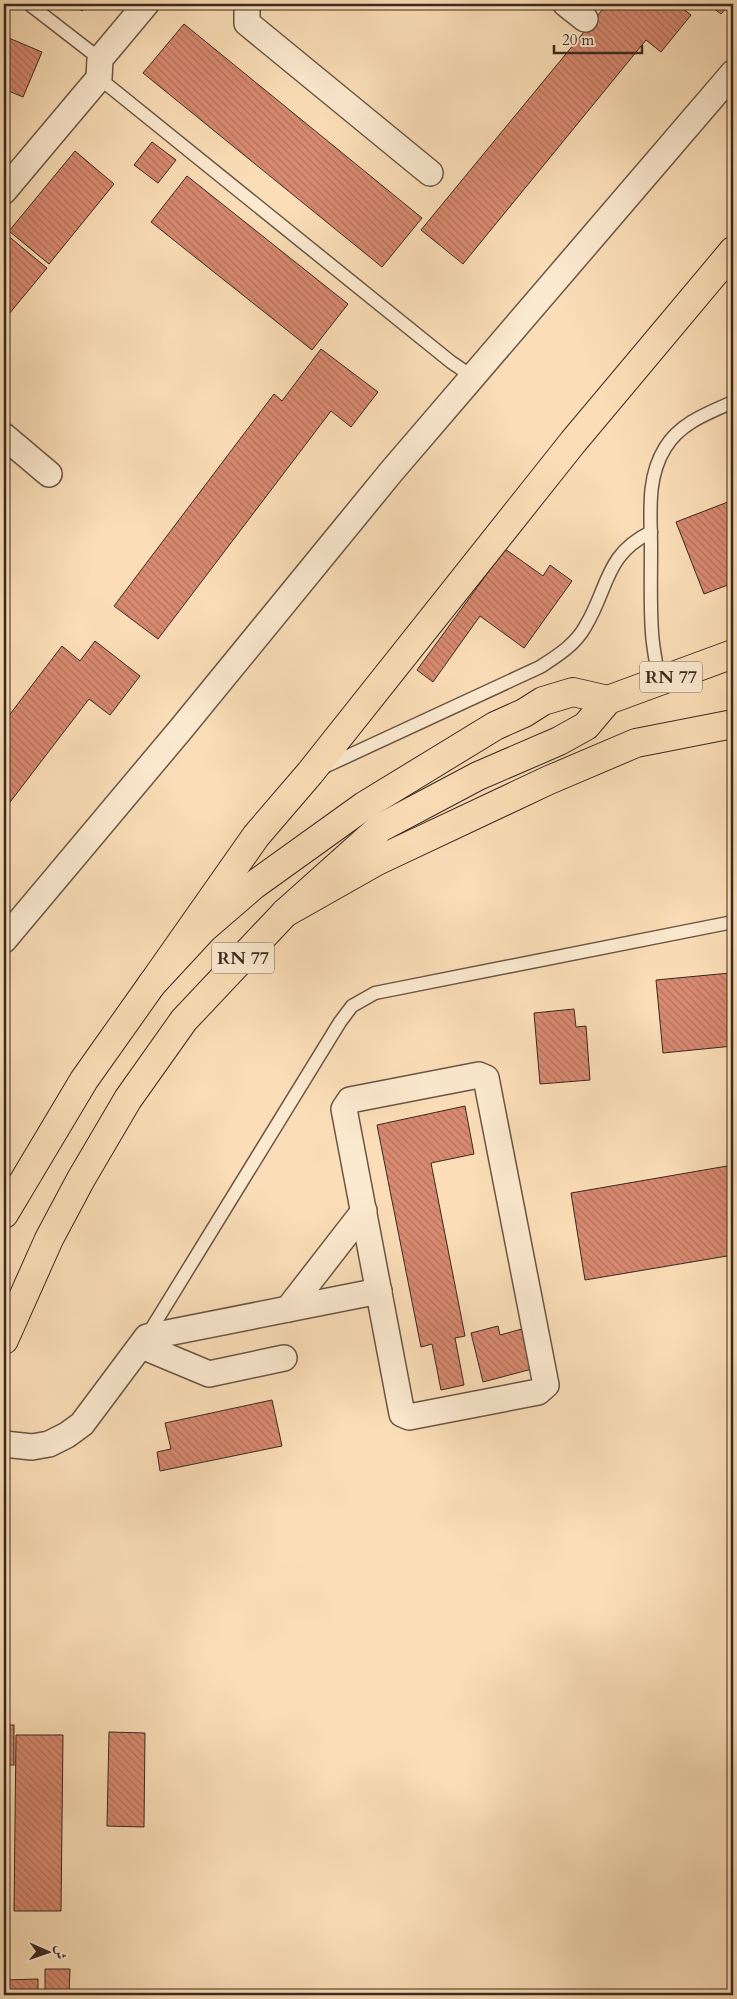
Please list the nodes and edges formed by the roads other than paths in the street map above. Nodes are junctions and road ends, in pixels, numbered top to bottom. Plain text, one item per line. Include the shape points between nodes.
1 (29, 4) edge
2 (146, 4) edge
3 (246, 4) edge
4 (99, 69) junction
5 (733, 73) edge
6 (430, 173) dead end
7 (4, 191) edge
8 (733, 251) edge
9 (473, 377) junction
10 (733, 402) edge
11 (4, 436) edge
12 (49, 474) dead end
13 (651, 532) junction
14 (733, 654) edge
15 (659, 682) junction
16 (608, 700) junction
17 (733, 724) edge
18 (310, 773) junction
19 (285, 913) junction
20 (733, 922) edge
21 (4, 940) edge
22 (152, 984) junction
23 (364, 1211) junction
24 (4, 1214) edge
25 (379, 1291) junction
26 (288, 1309) junction
27 (4, 1340) edge
28 (144, 1341) junction
29 (284, 1358) dead end
30 (4, 1444) edge

1 - 4 lane
2 - 4 street
3 - 6 street via 247,23
4 - 7 street
4 - 9 lane
5 - 9 street
8 - 18 main road via 573,442
9 - 21 street
10 - 13 lane via 696,418 665,447 651,485
11 - 12 street
13 - 15 lane via 652,634
13 - 18 lane via 623,551 612,566 585,627 559,654 540,667
14 - 15 main road, RN 77
15 - 16 main road, RN 77
16 - 19 main road, RN 77 via 586,726 478,776 380,828
16 - 22 main road, RN 77 via 573,692 543,701 495,726 364,806 254,885 203,929
17 - 19 main road via 636,743 377,861
18 - 22 main road via 256,836
19 - 27 main road, RN 77 via 184,1020 128,1099 49,1239
20 - 28 lane via 375,993 352,1006
22 - 24 main road, RN 77 via 84,1080
23 - 25 street
23 - 25 street via 344,1109 350,1100 479,1075 486,1078 546,1386 538,1392 409,1417 402,1414
23 - 26 street
25 - 26 street
26 - 28 street
28 - 29 street via 209,1374
28 - 30 street via 82,1424 49,1444 32,1447

